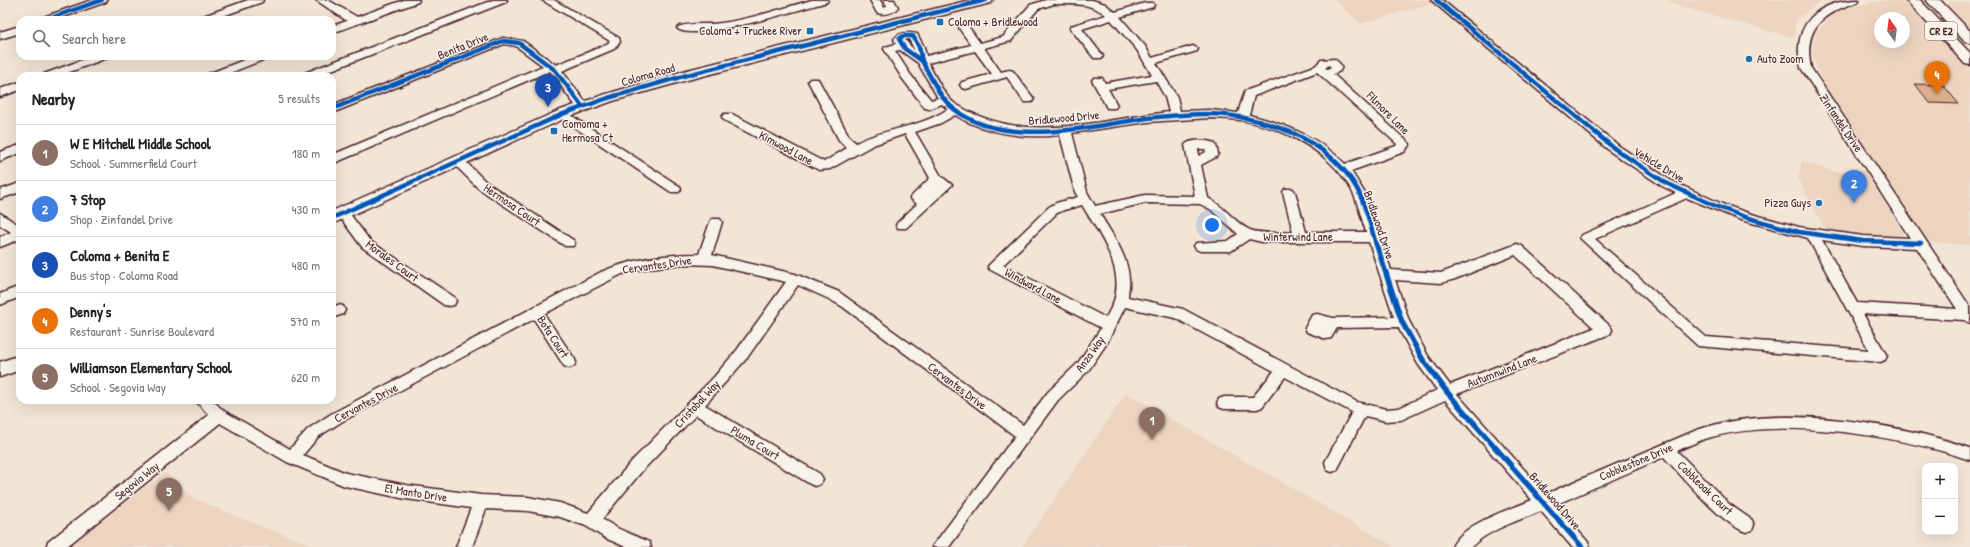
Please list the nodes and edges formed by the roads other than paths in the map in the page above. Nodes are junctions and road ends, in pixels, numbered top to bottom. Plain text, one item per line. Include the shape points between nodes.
1 (102, 0) edge
2 (258, 0) edge
3 (321, 0) edge
4 (414, 0) edge
5 (502, 0) edge
6 (547, 0) edge
7 (823, 0) edge
8 (875, 0) edge
9 (889, 0) edge
10 (986, 0) edge
11 (1436, 0) edge
12 (1854, 0) edge
13 (1913, 0) edge
14 (1933, 0) edge
15 (1149, 5) dead end
16 (56, 16) edge
17 (213, 16) edge
18 (891, 17) junction
19 (1114, 17) junction
20 (355, 21) junction
21 (336, 28) edge
22 (682, 28) dead end
23 (964, 28) dead end
24 (16, 30) edge
25 (0, 36) edge
26 (1970, 39) edge
27 (902, 41) junction
28 (979, 47) junction
29 (1193, 49) dead end
30 (1098, 56) dead end
31 (92, 60) edge
32 (254, 60) edge
33 (1970, 61) edge
34 (1149, 62) junction
35 (925, 66) junction
36 (553, 68) junction
37 (59, 72) edge
38 (222, 72) edge
39 (316, 72) edge
40 (906, 76) junction
41 (999, 76) junction
42 (1159, 77) junction
43 (814, 81) dead end
44 (966, 85) dead end
45 (16, 87) edge
46 (0, 93) edge
47 (945, 99) junction
48 (1028, 99) dead end
49 (1111, 105) dead end
50 (582, 106) junction
51 (336, 107) edge
52 (956, 109) junction
53 (562, 114) junction
54 (1175, 115) junction
55 (1243, 116) junction
56 (728, 117) dead end
57 (908, 130) junction
58 (1065, 130) junction
59 (856, 149) junction
60 (16, 151) edge
61 (0, 157) edge
62 (336, 158) edge
63 (459, 162) junction
64 (1194, 163) dead end
65 (1343, 169) junction
66 (16, 188) edge
67 (675, 189) dead end
68 (1289, 192) dead end
69 (1687, 193) junction
70 (0, 194) edge
71 (1202, 200) junction
72 (1088, 206) junction
73 (337, 215) edge
74 (0, 217) edge
75 (716, 222) dead end
76 (902, 225) dead end
77 (16, 229) edge
78 (1247, 234) junction
79 (1813, 235) junction
80 (16, 236) edge
81 (1374, 236) junction
82 (1301, 238) junction
83 (0, 242) edge
84 (569, 243) dead end
85 (1921, 243) junction
86 (1200, 246) dead end
87 (704, 259) junction
88 (1386, 275) junction
89 (794, 279) junction
90 (16, 293) edge
91 (0, 300) edge
92 (449, 301) dead end
93 (1121, 301) junction
94 (1853, 308) junction
95 (536, 312) junction
96 (1969, 316) edge
97 (1402, 322) junction
98 (1332, 323) dead end
99 (1109, 326) junction
100 (569, 362) dead end
101 (16, 364) edge
102 (1283, 368) junction
103 (0, 370) edge
104 (1447, 392) junction
105 (1224, 403) dead end
106 (207, 404) edge
107 (695, 407) junction
108 (1361, 410) junction
109 (219, 415) junction
110 (1023, 434) junction
111 (1666, 450) junction
112 (1970, 454) edge
113 (292, 457) junction
114 (1332, 465) dead end
115 (815, 479) dead end
116 (481, 502) junction
117 (1542, 502) junction
118 (591, 521) junction
119 (1746, 525) dead end
120 (54, 547) edge
121 (464, 547) edge
122 (644, 547) edge
123 (940, 547) edge
124 (1460, 547) edge
125 (1582, 547) edge

1 - 16 street
2 - 17 street
3 - 20 street
4 - 20 street
5 - 39 street
6 - 36 street via 614,38 615,42 610,47
7 - 22 street via 728,26
8 - 18 street, Bridlewood Drive via 881,11
9 - 18 street via 893,7
10 - 18 main road, Coloma Road
11 - 69 street, Vehicle Drive via 1615,149 1644,170
12 - 85 street, Zinfandel Drive via 1823,12 1809,25 1804,45 1806,68
13 - 33 main road, CR E2
14 - 26 main road, CR E2
15 - 19 street via 1118,13
18 - 27 street, Bridlewood Drive
18 - 50 main road, Coloma Road
19 - 28 street via 1101,6 1084,1 1053,1 1034,7 1007,39
19 - 30 street via 1075,28
19 - 34 street via 1141,48
20 - 21 street
23 - 28 street
24 - 25 street
27 - 35 street, Bridlewood Drive via 910,54
27 - 35 street, Bridlewood Drive via 912,36 919,47
27 - 40 street via 889,49
28 - 35 street
28 - 41 street
29 - 34 street
31 - 37 street
32 - 38 street
34 - 42 street
35 - 40 street
35 - 47 street, Bridlewood Drive
36 - 50 street, Benita Drive
36 - 51 street, Benita Drive via 519,43 503,41
36 - 62 street
40 - 47 street via 929,105
41 - 44 street
41 - 48 street via 1009,73
42 - 49 street via 1100,83
42 - 54 street via 1171,97
43 - 59 street via 845,140
45 - 46 street
47 - 52 street, Bridlewood Drive
50 - 53 main road, Coloma Road
52 - 57 street, Kimwood Lane via 949,115
52 - 58 street, Bridlewood Drive via 978,121 1015,131
53 - 63 main road, Coloma Road
53 - 67 street
54 - 55 street, Bridlewood Drive via 1210,113
54 - 58 street, Bridlewood Drive
55 - 65 street, Bridlewood Drive via 1299,136 1327,154
55 - 65 street, Filmore Lane via 1249,94 1323,70 1404,144 1400,149
56 - 59 street, Kimwood Lane via 819,166 826,166
57 - 59 street, Kimwood Lane via 874,140
57 - 76 street via 937,179 916,198 926,202
58 - 72 street, Anza Way via 1075,172
60 - 61 street
63 - 73 main road, Coloma Road
63 - 84 street, Hermosa Court via 482,185
64 - 71 street
65 - 81 street, Bridlewood Drive via 1360,195
66 - 70 street
68 - 82 street
69 - 79 street, Vehicle Drive via 1745,217
69 - 94 street via 1586,238 1703,342 1880,356
71 - 72 street via 1145,199
71 - 78 street, Winterwind Lane via 1214,206 1234,226
72 - 93 street, Anza Way via 1112,246 1121,267
72 - 99 street, Windward Lane via 1060,206 1053,210 994,266
73 - 92 street, Morales Court via 366,244
74 - 77 street via 9,226
75 - 87 street
78 - 82 street, Winterwind Lane
78 - 86 street via 1231,246
79 - 85 street, Vehicle Drive via 1863,241
79 - 94 street
80 - 83 street
81 - 82 street, Winterwind Lane
81 - 88 street, Bridlewood Drive
85 - 96 street, Zinfandel Drive
87 - 89 street, Cervantes Drive
87 - 95 street, Cervantes Drive via 618,270
88 - 97 street, Bridlewood Drive
88 - 104 street, Autumnwind Lane via 1441,278 1517,249 1605,330
89 - 107 street, Cristobal Way via 742,354
89 - 110 street, Cervantes Drive via 850,304
90 - 91 street
93 - 99 street, Anza Way
93 - 102 street, Autumnwind Lane via 1178,313
94 - 96 street
95 - 100 street, Bota Court
95 - 113 street, Cervantes Drive via 336,418 313,433
97 - 98 street
97 - 104 street, Bridlewood Drive via 1423,360
99 - 110 street, Anza Way via 1083,367 1053,396
101 - 103 main road
102 - 105 street via 1257,403
102 - 108 street, Autumnwind Lane
104 - 108 street, Autumnwind Lane via 1401,414 1386,415
104 - 117 street, Bridlewood Drive
106 - 109 street, El Manto Drive
107 - 115 street, Pluma Court
107 - 118 street, Cristobal Way via 637,466
108 - 114 street
109 - 113 street, El Manto Drive
109 - 120 street, Segovia Way
110 - 123 street, Anza Way
111 - 112 street, Cobblestone Drive via 1702,434 1746,424 1796,423 1827,432 1908,435
111 - 117 street, Cobblestone Drive
111 - 119 street, Cobbleoak Court via 1724,509
113 - 116 street, El Manto Drive via 322,471 352,480 406,492
116 - 118 street, El Manto Drive via 528,504 560,510
116 - 121 street
117 - 124 street, Cobblestone Drive via 1485,528 1471,536
117 - 125 street, Bridlewood Drive
118 - 122 street, El Manto Drive

